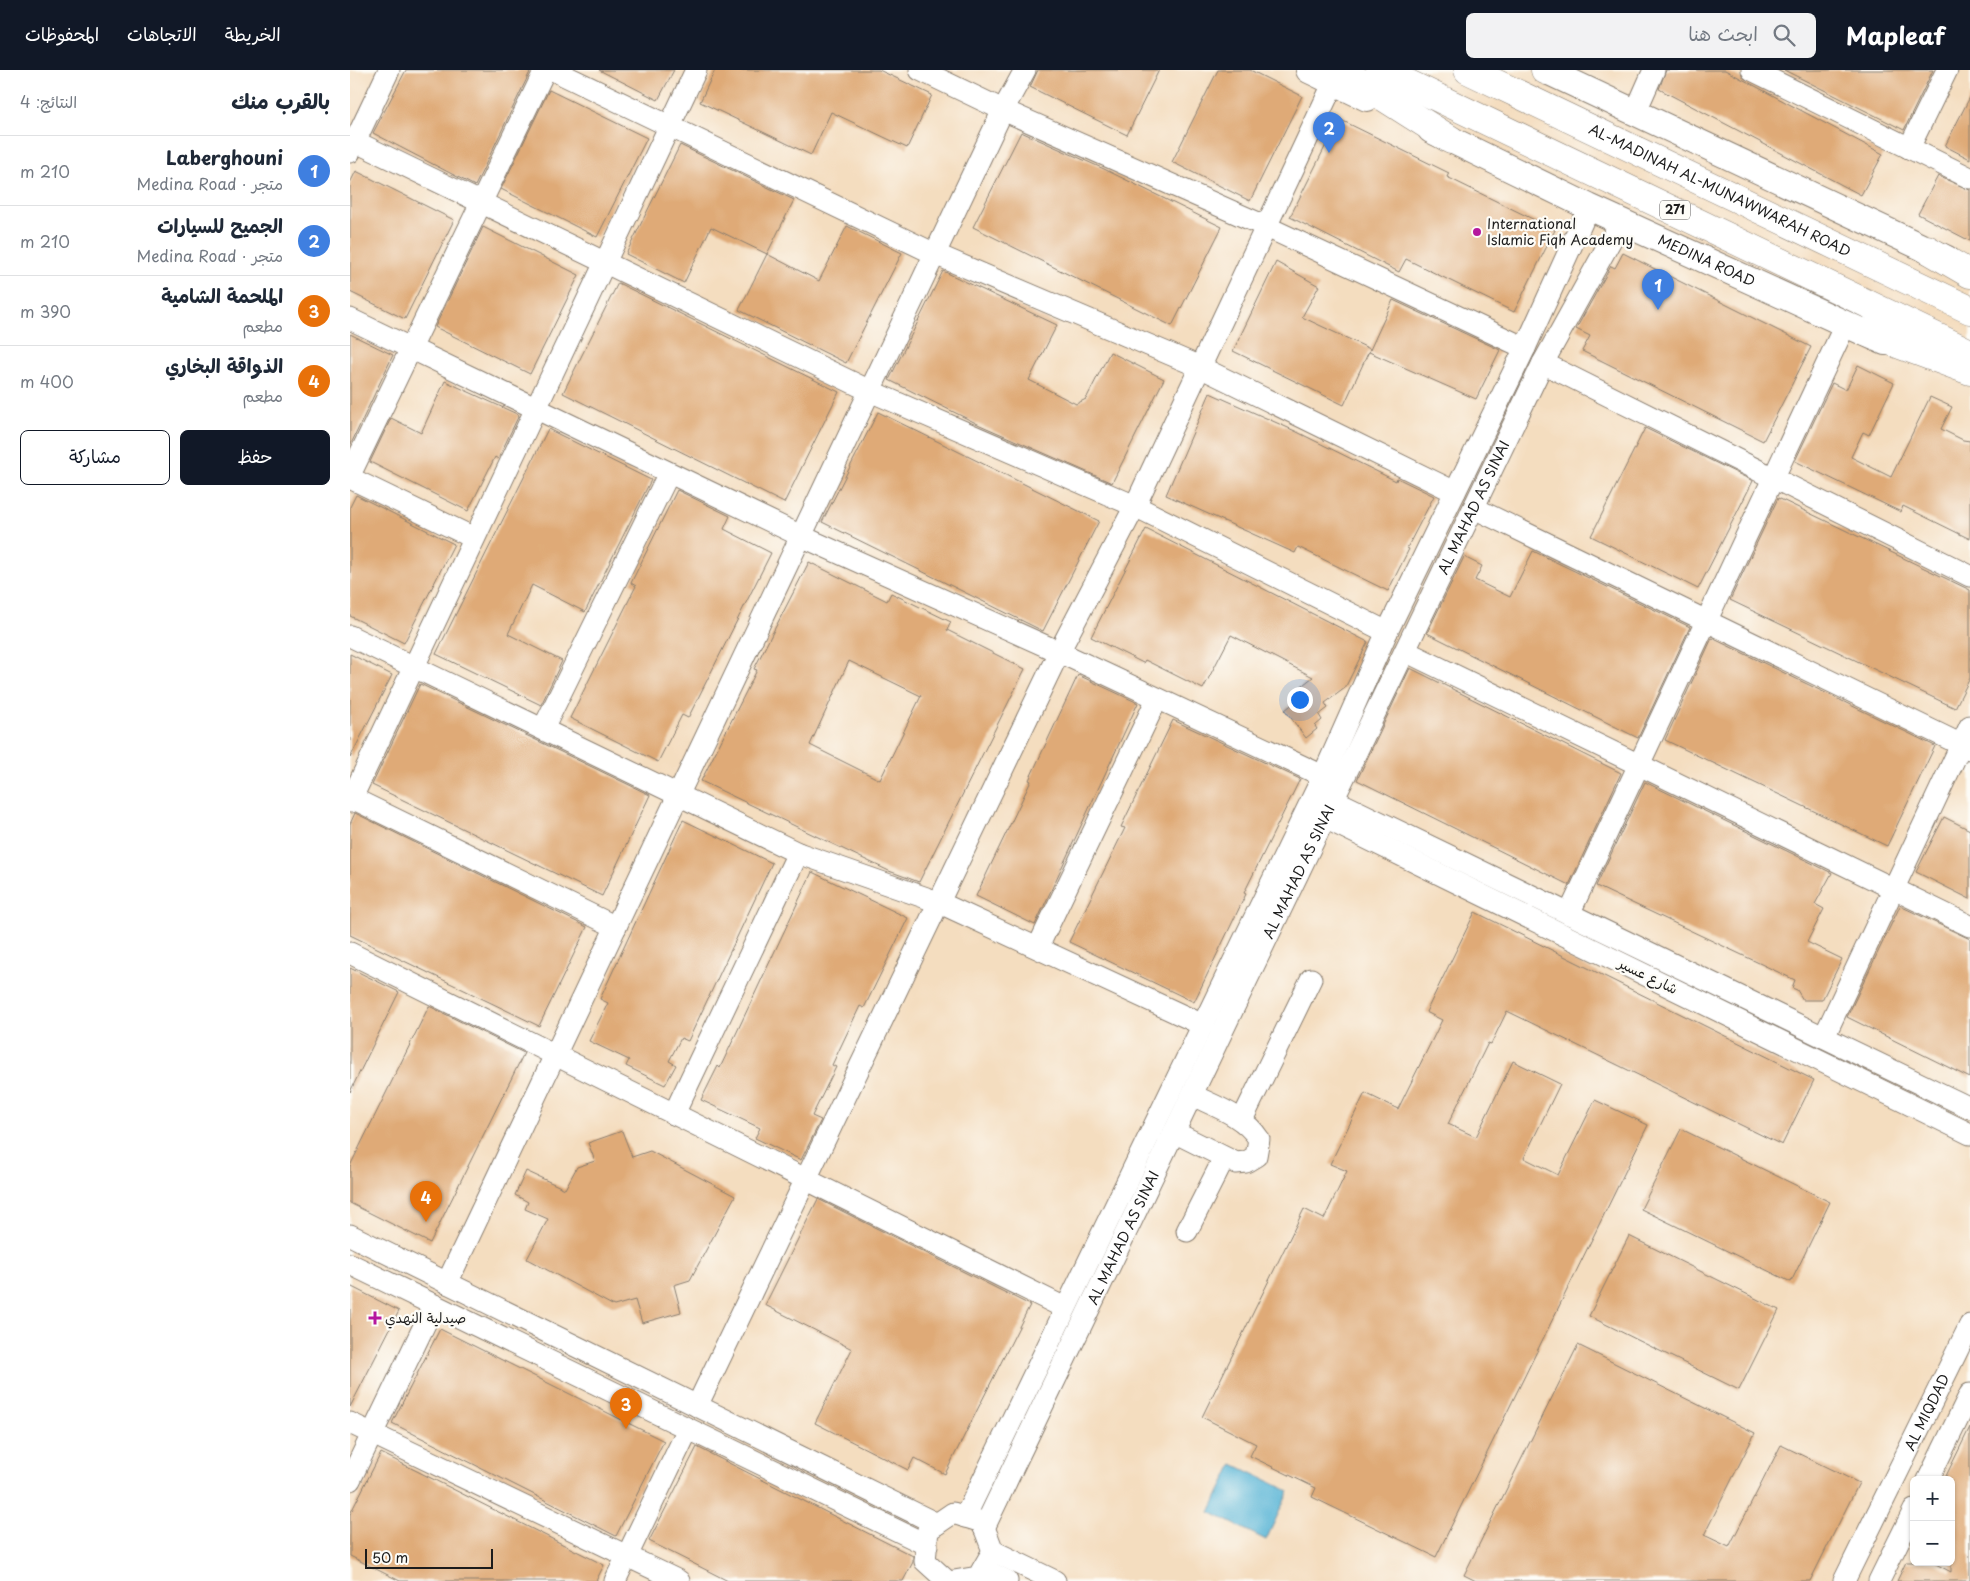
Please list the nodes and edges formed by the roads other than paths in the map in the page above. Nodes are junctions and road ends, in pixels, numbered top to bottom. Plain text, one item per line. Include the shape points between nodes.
1 (389, 70) edge
2 (545, 70) edge
3 (553, 70) edge
4 (696, 70) edge
5 (920, 70) edge
6 (1025, 70) edge
7 (1309, 70) edge
8 (1380, 70) edge
9 (1468, 70) edge
10 (1546, 70) edge
11 (1654, 70) edge
12 (1752, 70) edge
13 (1947, 70) edge
14 (1338, 76) edge
15 (1003, 110) junction
16 (1636, 113) junction
17 (669, 126) junction
18 (1451, 140) joint
19 (352, 144) edge
20 (1909, 148) junction
21 (1970, 178) edge
22 (481, 202) junction
23 (1588, 207) junction
24 (1622, 220) junction
25 (1265, 226) junction
26 (1928, 249) junction
27 (935, 254) junction
28 (605, 262) junction
29 (1970, 270) edge
30 (1970, 274) edge
31 (1970, 310) edge
32 (350, 319) edge
33 (1855, 327) junction
34 (1525, 348) junction
35 (411, 349) junction
36 (1970, 352) edge
37 (1543, 362) junction
38 (1200, 367) junction
39 (1970, 371) edge
40 (1970, 384) edge
41 (870, 391) junction
42 (536, 409) junction
43 (669, 473) junction
44 (350, 477) edge
45 (1774, 478) junction
46 (1455, 492) junction
47 (1135, 506) junction
48 (1474, 508) junction
49 (801, 536) junction
50 (474, 538) junction
51 (1970, 576) edge
52 (1707, 621) junction
53 (1387, 632) junction
54 (350, 636) edge
55 (1405, 651) junction
56 (1059, 652) junction
57 (414, 667) junction
58 (1157, 699) junction
59 (543, 729) junction
60 (1967, 740) edge
61 (1639, 765) junction
62 (1322, 776) junction
63 (678, 795) junction
64 (351, 799) edge
65 (1329, 809) junction
66 (798, 853) junction
67 (1894, 889) junction
68 (938, 902) junction
69 (1569, 914) junction
70 (1970, 926) edge
71 (616, 927) junction
72 (1038, 947) junction
73 (350, 952) edge
74 (1311, 979) dead end
75 (1203, 1024) junction
76 (1824, 1037) junction
77 (555, 1055) junction
78 (1192, 1095) junction
79 (1970, 1108) edge
80 (674, 1114) junction
81 (1242, 1120) junction
82 (1174, 1132) junction
83 (1970, 1134) edge
84 (1224, 1158) junction
85 (807, 1179) junction
86 (1187, 1231) dead end
87 (350, 1235) edge
88 (350, 1264) edge
89 (447, 1283) junction
90 (434, 1305) junction
91 (1065, 1308) junction
92 (1970, 1324) edge
93 (697, 1406) junction
94 (1967, 1406) edge
95 (350, 1423) edge
96 (688, 1429) junction
97 (372, 1433) junction
98 (1930, 1476) edge
99 (350, 1480) edge
100 (965, 1517) junction
101 (1910, 1518) edge
102 (937, 1524) junction
103 (984, 1528) junction
104 (927, 1545) junction
105 (627, 1556) junction
106 (988, 1560) junction
107 (948, 1579) edge
108 (615, 1581) edge
109 (679, 1581) edge
110 (1008, 1581) edge
111 (1055, 1581) edge
112 (1844, 1581) edge
113 (1880, 1581) edge

1 - 19 street
2 - 22 street
3 - 17 street
4 - 17 street
5 - 15 street
6 - 15 street
7 - 14 main road
8 - 36 highway, 271
9 - 31 highway, AL-MADINAH AL-MUNAWWARAH ROAD
10 - 16 main road
11 - 16 street
12 - 20 street
13 - 20 street
14 - 18 highway
14 - 25 street
15 - 25 street
15 - 27 street
16 - 26 main road
17 - 27 street
17 - 28 street
18 - 23 main road, MEDINA ROAD
19 - 22 street
20 - 21 street
22 - 28 street
22 - 35 street
23 - 24 main road, MEDINA ROAD
23 - 34 street, AL MAHAD AS SINAI
24 - 33 main road, MEDINA ROAD
24 - 37 street, AL MAHAD AS SINAI
25 - 34 street
25 - 38 street
26 - 29 main road
26 - 30 highway
27 - 38 street
27 - 41 street
28 - 41 street
28 - 42 street
32 - 35 street
33 - 39 highway
33 - 40 main road, MEDINA ROAD
33 - 45 street
34 - 46 street, AL MAHAD AS SINAI
35 - 42 street
35 - 44 street
37 - 45 street
37 - 48 street, AL MAHAD AS SINAI
38 - 46 street
38 - 47 street
41 - 47 street
41 - 49 street
42 - 43 street
42 - 50 street
43 - 49 street
43 - 59 street
44 - 50 street
45 - 51 street
45 - 52 street
46 - 53 street, AL MAHAD AS SINAI
47 - 53 street
47 - 56 street
48 - 52 street
48 - 55 street, AL MAHAD AS SINAI
49 - 56 street
49 - 63 street
50 - 57 street
52 - 60 street
52 - 61 street
53 - 62 street, AL MAHAD AS SINAI
54 - 57 street
55 - 61 street
55 - 65 street, AL MAHAD AS SINAI
56 - 58 street
56 - 68 street
57 - 59 street
57 - 64 street
58 - 62 street
58 - 72 street
59 - 63 street
60 - 67 street
61 - 67 street
61 - 69 street
62 - 75 street, AL MAHAD AS SINAI
63 - 66 street
63 - 71 street
64 - 71 street
65 - 69 street, شارع عسير
65 - 78 street, AL MAHAD AS SINAI
65 - 83 street, شارع عسير
66 - 68 street
66 - 80 street
67 - 70 street
67 - 76 street
68 - 72 street
68 - 85 street
69 - 76 street, شارع عسير
71 - 77 street
72 - 75 street
73 - 77 street
74 - 81 street
75 - 91 street, AL MAHAD AS SINAI
76 - 79 street, شارع عسير
77 - 80 street
77 - 89 street
78 - 81 street
78 - 82 street, AL MAHAD AS SINAI
80 - 85 street
81 - 84 street via 1259,1140 1256,1156 1236,1163
82 - 84 street
82 - 103 street, AL MAHAD AS SINAI
84 - 86 street
85 - 91 street
85 - 93 street
87 - 89 street
88 - 90 street
89 - 93 street
90 - 96 street
90 - 97 street
91 - 100 street, AL MAHAD AS SINAI
92 - 112 street, AL MIQDAD
93 - 102 street
94 - 98 street
95 - 97 street
96 - 104 street
96 - 105 street
97 - 99 street
97 - 105 street
100 - 102 street via 953,1513
100 - 103 street via 982,1522
101 - 113 street
102 - 104 street via 928,1530
103 - 106 street
104 - 107 street via 925,1561
105 - 108 street
105 - 109 street
106 - 107 street via 978,1577
106 - 110 street
106 - 111 street

